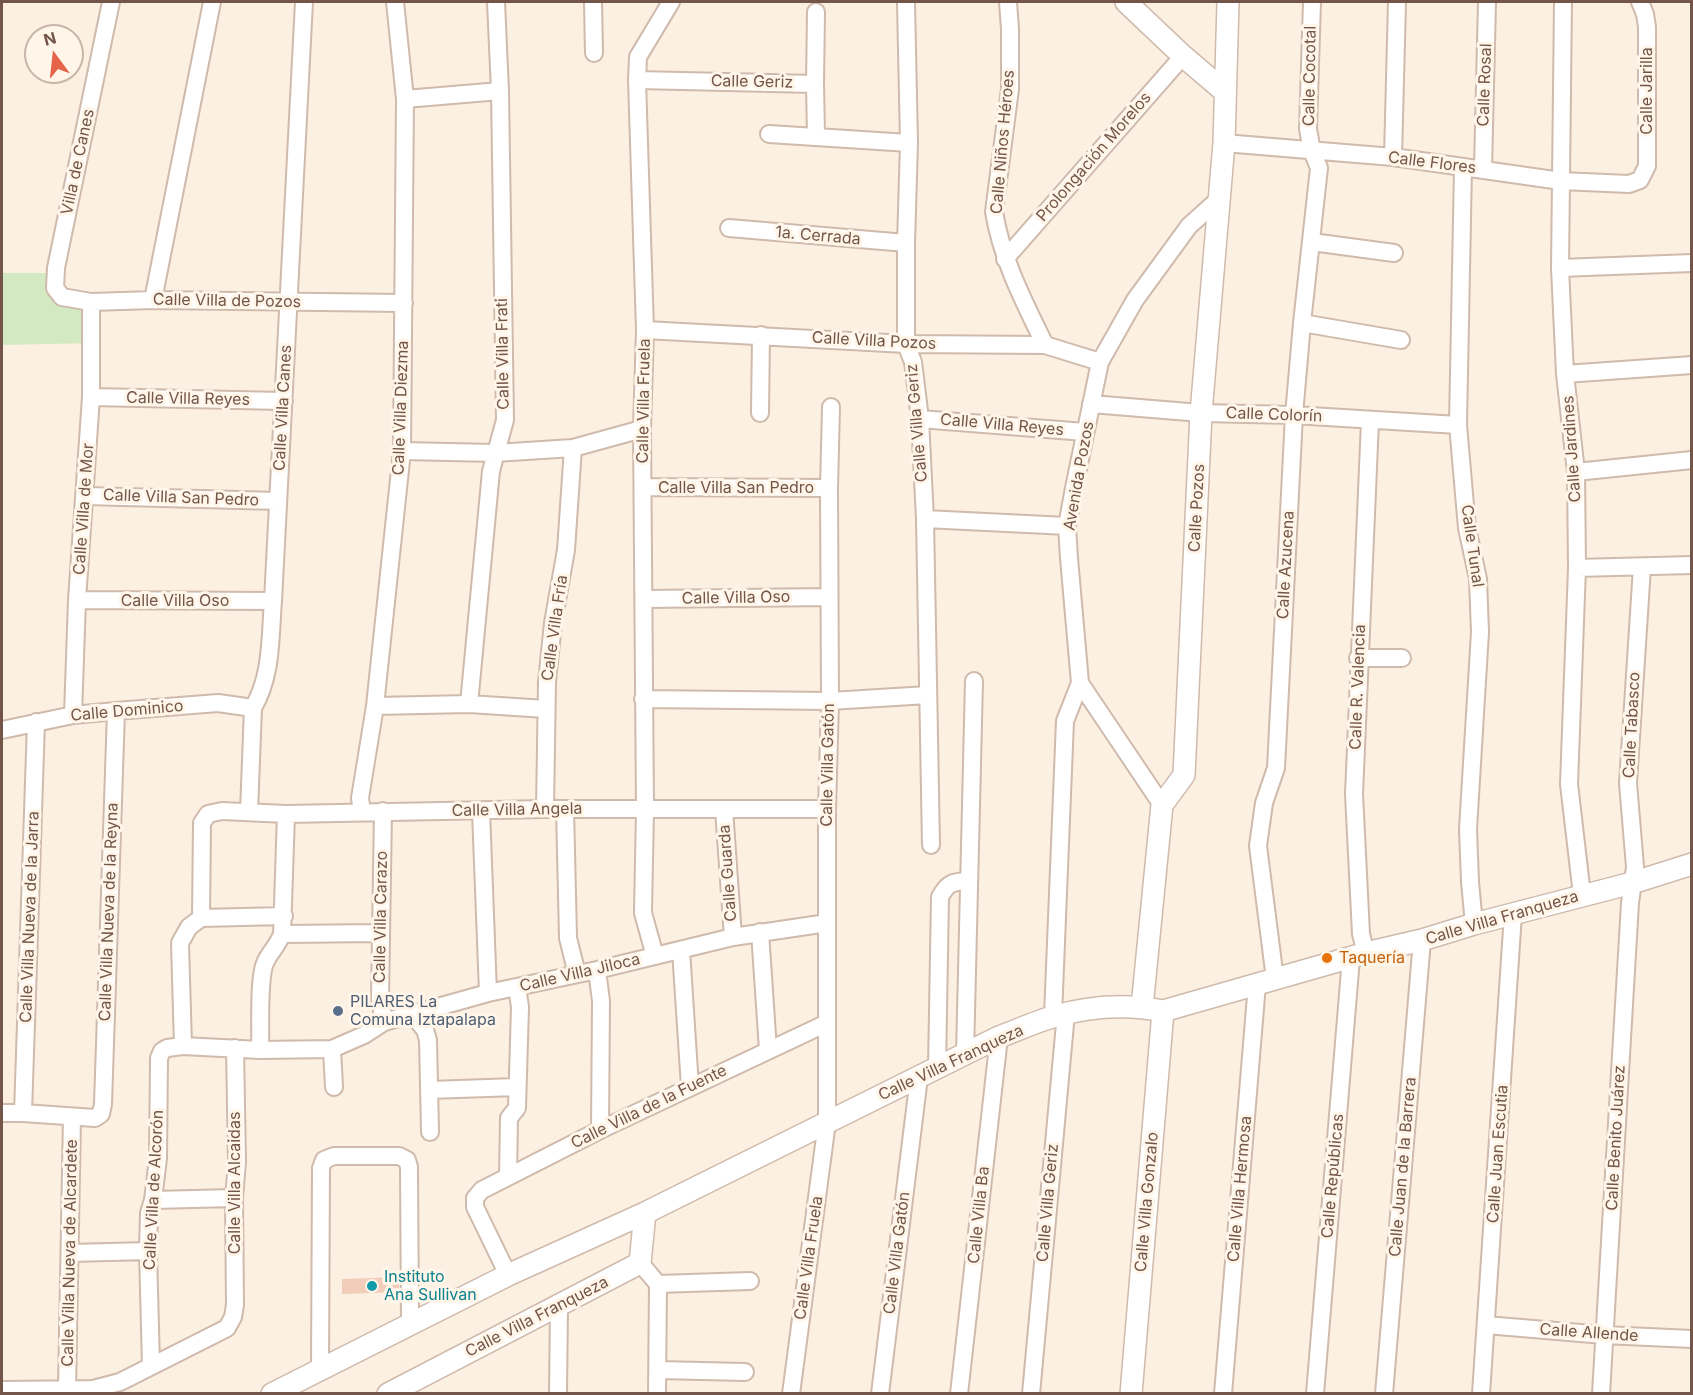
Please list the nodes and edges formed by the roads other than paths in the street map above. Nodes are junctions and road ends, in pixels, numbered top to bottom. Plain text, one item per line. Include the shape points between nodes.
1 (111, 2) edge
2 (212, 2) edge
3 (304, 2) edge
4 (395, 2) edge
5 (496, 2) edge
6 (593, 2) edge
7 (671, 2) edge
8 (906, 2) edge
9 (1008, 2) edge
10 (1126, 2) edge
11 (1228, 2) edge
12 (1312, 2) edge
13 (1397, 2) edge
14 (1487, 2) edge
15 (1563, 2) edge
16 (1640, 2) edge
17 (816, 12) dead end
18 (594, 53) dead end
19 (1183, 56) junction
20 (637, 80) junction
21 (815, 84) junction
22 (500, 90) junction
23 (1224, 91) junction
24 (405, 99) junction
25 (769, 134) dead end
26 (816, 136) junction
27 (909, 143) junction
28 (1224, 143) junction
29 (1312, 151) junction
30 (1393, 158) junction
31 (1463, 168) junction
32 (1483, 169) junction
33 (1640, 180) joint
34 (1561, 181) junction
35 (1219, 199) junction
36 (729, 228) dead end
37 (1311, 242) junction
38 (906, 243) junction
39 (1394, 253) dead end
40 (1005, 259) junction
41 (1692, 263) edge
42 (1560, 268) junction
43 (55, 288) joint
44 (153, 300) junction
45 (91, 302) junction
46 (289, 302) junction
47 (404, 303) junction
48 (1302, 323) junction
49 (645, 330) junction
50 (761, 335) junction
51 (1401, 340) dead end
52 (906, 344) junction
53 (1045, 345) junction
54 (1100, 362) junction
55 (1692, 365) edge
56 (1565, 374) junction
57 (92, 397) junction
58 (284, 401) junction
59 (1091, 404) junction
60 (831, 407) dead end
61 (760, 412) dead end
62 (1201, 413) junction
63 (1294, 415) junction
64 (920, 419) junction
65 (1370, 421) junction
66 (1458, 425) junction
67 (642, 429) junction
68 (1085, 432) junction
69 (573, 448) junction
70 (402, 451) junction
71 (495, 453) junction
72 (1692, 460) edge
73 (1576, 472) junction
74 (644, 487) junction
75 (829, 488) junction
76 (85, 495) junction
77 (278, 501) junction
78 (925, 519) junction
79 (1068, 526) junction
80 (1692, 565) edge
81 (1642, 567) junction
82 (1577, 568) junction
83 (829, 597) junction
84 (644, 599) junction
85 (77, 600) junction
86 (273, 601) junction
87 (1358, 658) junction
88 (1402, 658) dead end
89 (974, 681) dead end
90 (1080, 683) junction
91 (928, 695) junction
92 (644, 699) junction
93 (830, 701) junction
94 (470, 704) junction
95 (375, 706) junction
96 (253, 708) junction
97 (546, 708) junction
98 (116, 711) junction
99 (73, 715) junction
100 (36, 722) junction
101 (2, 730) edge
102 (1162, 805) junction
103 (545, 809) junction
104 (565, 809) junction
105 (645, 809) junction
106 (724, 809) junction
107 (827, 809) junction
108 (383, 811) junction
109 (481, 811) junction
110 (249, 812) junction
111 (362, 812) junction
112 (286, 814) junction
113 (932, 845) dead end
114 (1692, 864) edge
115 (969, 881) junction
116 (1632, 883) junction
117 (1582, 896) junction
118 (1513, 914) junction
119 (284, 916) junction
120 (201, 918) junction
121 (827, 923) junction
122 (1474, 924) junction
123 (760, 932) junction
124 (380, 933) junction
125 (282, 934) junction
126 (733, 937) junction
127 (1422, 940) junction
128 (681, 950) junction
129 (655, 956) junction
130 (1359, 956) junction
131 (597, 970) junction
132 (577, 974) junction
133 (1266, 981) junction
134 (517, 987) junction
135 (488, 993) junction
136 (1153, 1009) junction
137 (413, 1015) junction
138 (1060, 1015) junction
139 (384, 1022) junction
140 (827, 1023) junction
141 (999, 1037) junction
142 (183, 1046) junction
143 (235, 1048) junction
144 (332, 1049) junction
145 (260, 1050) junction
146 (768, 1050) junction
147 (162, 1051) joint
148 (965, 1054) junction
149 (928, 1073) junction
150 (334, 1087) dead end
151 (517, 1087) junction
152 (690, 1087) junction
153 (429, 1090) junction
154 (2, 1113) edge
155 (23, 1113) junction
156 (72, 1117) junction
157 (827, 1122) junction
158 (600, 1130) junction
159 (430, 1132) dead end
160 (508, 1177) junction
161 (234, 1198) junction
162 (153, 1200) junction
163 (645, 1213) junction
164 (148, 1251) junction
165 (70, 1253) junction
166 (640, 1263) junction
167 (507, 1275) junction
168 (750, 1281) dead end
169 (658, 1284) junction
170 (558, 1306) junction
171 (410, 1323) junction
172 (1486, 1325) junction
173 (1604, 1335) junction
174 (1692, 1339) edge
175 (151, 1366) junction
176 (320, 1369) junction
177 (658, 1370) junction
178 (745, 1372) dead end
179 (67, 1389) junction
180 (2, 1390) edge
181 (272, 1394) edge
182 (388, 1394) edge
183 (558, 1394) edge
184 (657, 1394) edge
185 (790, 1394) edge
186 (880, 1394) edge
187 (959, 1394) edge
188 (1030, 1394) edge
189 (1131, 1394) edge
190 (1223, 1394) edge
191 (1315, 1394) edge
192 (1384, 1394) edge
193 (1481, 1394) edge
194 (1601, 1394) edge

1 - 43 street, Villa de Canes via 58,257
2 - 44 street
3 - 46 street, Calle Villa Canes
4 - 24 street, Calle Villa Diezma
5 - 22 street, Calle Villa Frati
6 - 18 street
7 - 20 street, Calle Villa Fruela via 638,57
8 - 27 street, Calle Villa Geriz
9 - 40 street, Calle Niños Héroes via 1010,89 994,212
10 - 19 street
11 - 23 street, Calle Pozos
12 - 29 street, Calle Cocotal via 1308,129
13 - 30 street
14 - 32 street, Calle Rosal
15 - 34 street, Calle Jardines
16 - 33 street, Calle Jarilla via 1647,27 1647,166
17 - 21 street
19 - 23 street
19 - 40 street, Prolongación Morelos
20 - 21 street, Calle Geriz
20 - 49 street, Calle Villa Fruela
21 - 26 street, Calle Geriz
22 - 24 street
22 - 71 street, Calle Villa Frati via 505,420
23 - 28 street, Calle Pozos
24 - 47 street, Calle Villa Diezma
25 - 26 street
26 - 27 street
27 - 38 street, Calle Villa Geriz
28 - 29 street, Calle Flores
28 - 35 street, Calle Pozos
29 - 30 street, Calle Flores
29 - 37 street, Calle Azucena via 1319,168
30 - 31 street, Calle Flores
31 - 32 street, Calle Flores
31 - 66 street, Calle Tunal
32 - 34 street, Calle Flores
33 - 34 street, Calle Flores via 1629,184
34 - 42 street, Calle Jardines
35 - 54 street, Avenida Pozos via 1189,226 1135,300
35 - 62 street, Calle Pozos
36 - 38 street, 1a. Cerrada
37 - 39 street
37 - 48 street, Calle Azucena
38 - 52 street, Calle Villa Geriz
40 - 53 street, Calle Niños Héroes
41 - 42 street
42 - 56 street, Calle Jardines
43 - 45 street, Calle Villa de Pozos via 62,297
44 - 45 street, Calle Villa de Pozos
44 - 46 street, Calle Villa de Pozos
45 - 57 street, Calle Villa de Mor
46 - 47 street, Calle Villa de Pozos
46 - 58 street, Calle Villa Canes
47 - 70 street, Calle Villa Diezma
48 - 51 street
48 - 63 street, Calle Azucena
49 - 50 street, Calle Villa Pozos
49 - 67 street, Calle Villa Fruela
50 - 52 street, Calle Villa Pozos
50 - 61 street
52 - 53 street, Calle Villa Pozos
52 - 64 street, Calle Villa Geriz via 914,362
53 - 54 street, Calle Villa Pozos
54 - 59 street, Avenida Pozos
55 - 56 street
56 - 73 street, Calle Jardines
57 - 58 street, Calle Villa Reyes
57 - 76 street, Calle Villa de Mor
58 - 77 street, Calle Villa Canes
59 - 62 street, Calle Colorín
59 - 68 street, Avenida Pozos
60 - 75 street, Calle Villa Gatón
62 - 63 street, Calle Colorín
62 - 102 street, Calle Pozos via 1184,775
63 - 65 street, Calle Colorín
63 - 133 street, Calle Azucena via 1276,768 1264,803 1258,846
64 - 68 street, Calle Villa Reyes
64 - 78 street, Calle Villa Geriz
65 - 66 street, Calle Colorín
65 - 87 street, Calle R. Valencia
66 - 122 street, Calle Tunal via 1467,528 1478,579 1480,632 1468,829
67 - 69 street
67 - 74 street, Calle Villa Fruela
68 - 79 street, Avenida Pozos
69 - 71 street
69 - 97 street, Calle Villa Fría via 566,550 553,623
70 - 71 street
70 - 95 street, Calle Villa Diezma
71 - 94 street, Calle Villa Frati
72 - 73 street
73 - 82 street, Calle Jardines
74 - 75 street, Calle Villa San Pedro
74 - 84 street, Calle Villa Fruela
75 - 83 street, Calle Villa Gatón
76 - 77 street, Calle Villa San Pedro
76 - 85 street, Calle Villa de Mor
77 - 86 street, Calle Villa Canes
78 - 79 street
78 - 91 street, Calle Villa Geriz
79 - 90 street, Avenida Pozos
80 - 81 street
81 - 82 street
81 - 116 street, Calle Tabasco via 1628,783 1635,867
82 - 117 street, Calle Jardines via 1569,784
83 - 84 street, Calle Villa Oso
83 - 93 street, Calle Villa Gatón
84 - 92 street, Calle Villa Fruela
85 - 86 street, Calle Villa Oso
85 - 99 street, Calle Villa de Mor
86 - 96 street, Calle Villa Canes via 267,675
87 - 88 street
87 - 130 street, Calle R. Valencia via 1354,795
89 - 115 street
90 - 102 street, Avenida Pozos
90 - 138 street via 1065,721
91 - 93 street
91 - 113 street, Calle Villa Geriz
92 - 93 street
92 - 105 street, Calle Villa Fruela
93 - 107 street, Calle Villa Gatón
94 - 95 street
94 - 97 street
95 - 111 street, Calle Villa Diezma via 360,798
96 - 98 street, Calle Dominico via 218,703
96 - 110 street, Calle Villa Canes
97 - 103 street, Calle Villa Fría
98 - 99 street, Calle Dominico
98 - 156 street, Calle Villa Nueva de la Reyna via 103,1104 101,1114 95,1118
99 - 100 street, Calle Dominico
100 - 101 street, Calle Dominico
100 - 155 street, Calle Villa Nueva de la Jarra
102 - 136 street
103 - 104 street, Calle Villa Angela
103 - 109 street, Calle Villa Angela
104 - 105 street, Calle Villa Angela
104 - 132 street via 568,938
105 - 106 street, Calle Villa Angela
105 - 129 street, Calle Villa Fruela via 643,913
106 - 107 street, Calle Villa Angela
106 - 126 street, Calle Guarda
107 - 121 street, Calle Villa Gatón
108 - 109 street, Calle Villa Angela
108 - 111 street, Calle Villa Angela
108 - 124 street, Calle Villa Carazo
109 - 135 street
110 - 112 street, Calle Villa Angela
110 - 120 street, Calle Villa Angela via 208,814 202,823
111 - 112 street, Calle Villa Angela
112 - 119 street
114 - 116 street, Calle Villa Franqueza
115 - 148 street
115 - 149 street, Calle Villa Gatón via 954,882 940,897
116 - 117 street, Calle Villa Franqueza
116 - 173 street, Calle Benito Juárez
117 - 118 street, Calle Villa Franqueza
118 - 122 street, Calle Villa Franqueza
118 - 172 street, Calle Juan Escutia
119 - 120 street
119 - 125 street
120 - 142 street via 189,927 180,943
121 - 123 street, Calle Villa Jiloca
121 - 140 street, Calle Villa Gatón
122 - 127 street, Calle Villa Franqueza
123 - 126 street, Calle Villa Jiloca
123 - 146 street, Calle Guarda
124 - 125 street
124 - 139 street, Calle Villa Carazo
125 - 145 street via 262,976
126 - 128 street, Calle Villa Jiloca
127 - 130 street, Calle Villa Franqueza
127 - 192 street, Calle Juan de la Barrera
128 - 129 street, Calle Villa Jiloca
128 - 152 street
129 - 131 street, Calle Villa Jiloca
130 - 133 street, Calle Villa Franqueza
130 - 191 street, Calle Repúblicas
131 - 132 street, Calle Villa Jiloca
131 - 158 street via 601,1001
132 - 134 street, Calle Villa Jiloca
133 - 136 street, Calle Villa Franqueza
133 - 190 street, Calle Villa Hermosa
134 - 135 street, Calle Villa Jiloca
134 - 151 street
135 - 137 street, Calle Villa Jiloca
136 - 138 street, Calle Villa Franqueza via 1110,1006
136 - 189 street, Calle Villa Gonzalo
137 - 139 street, Calle Villa Jiloca
137 - 153 street via 428,1040
138 - 141 street, Calle Villa Franqueza
138 - 188 street, Calle Villa Geriz
139 - 144 street, Calle Villa Jiloca
140 - 146 street, Calle Villa de la Fuente
140 - 157 street, Calle Villa Gatón
141 - 148 street, Calle Villa Franqueza
141 - 187 street, Calle Villa Ba
142 - 143 street, Calle Villa Jiloca
142 - 147 street, Calle Villa Jiloca
143 - 145 street, Calle Villa Jiloca
143 - 161 street, Calle Villa Alcaidas
144 - 145 street, Calle Villa Jiloca
144 - 150 street
146 - 152 street, Calle Villa de la Fuente
147 - 162 street, Calle Villa de Alcorón
148 - 149 street, Calle Villa Franqueza
149 - 157 street, Calle Villa Franqueza
149 - 186 street, Calle Villa Gatón
151 - 153 street
151 - 160 street via 517,1108 509,1118
152 - 158 street, Calle Villa de la Fuente
153 - 159 street
154 - 155 street
155 - 156 street
156 - 165 street, Calle Villa Nueva de Alcardete
157 - 163 street, Calle Villa Franqueza
157 - 185 street, Calle Villa Fruela
158 - 160 street, Calle Villa de la Fuente
160 - 167 street, Calle Villa de la Fuente via 475,1198 475,1207
161 - 162 street
161 - 175 street, Calle Villa Alcaidas via 235,1305 228,1328
162 - 164 street, Calle Villa de Alcorón
163 - 166 street
163 - 167 street, Calle Villa Franqueza
164 - 165 street
164 - 175 street, Calle Villa de Alcorón
165 - 179 street, Calle Villa Nueva de Alcardete
166 - 169 street
166 - 170 street, Calle Villa Franqueza
167 - 171 street, Calle Villa Franqueza
168 - 169 street
169 - 177 street
170 - 182 street, Calle Villa Franqueza
170 - 183 street
171 - 176 street, Calle Villa Franqueza
171 - 176 street via 407,1160 399,1156 333,1156 324,1160
172 - 173 street, Calle Allende
172 - 193 street, Calle Juan Escutia
173 - 174 street, Calle Allende
173 - 194 street, Calle Benito Juárez
175 - 179 street via 120,1382 93,1389
176 - 181 street, Calle Villa Franqueza
177 - 178 street
177 - 184 street
179 - 180 street

